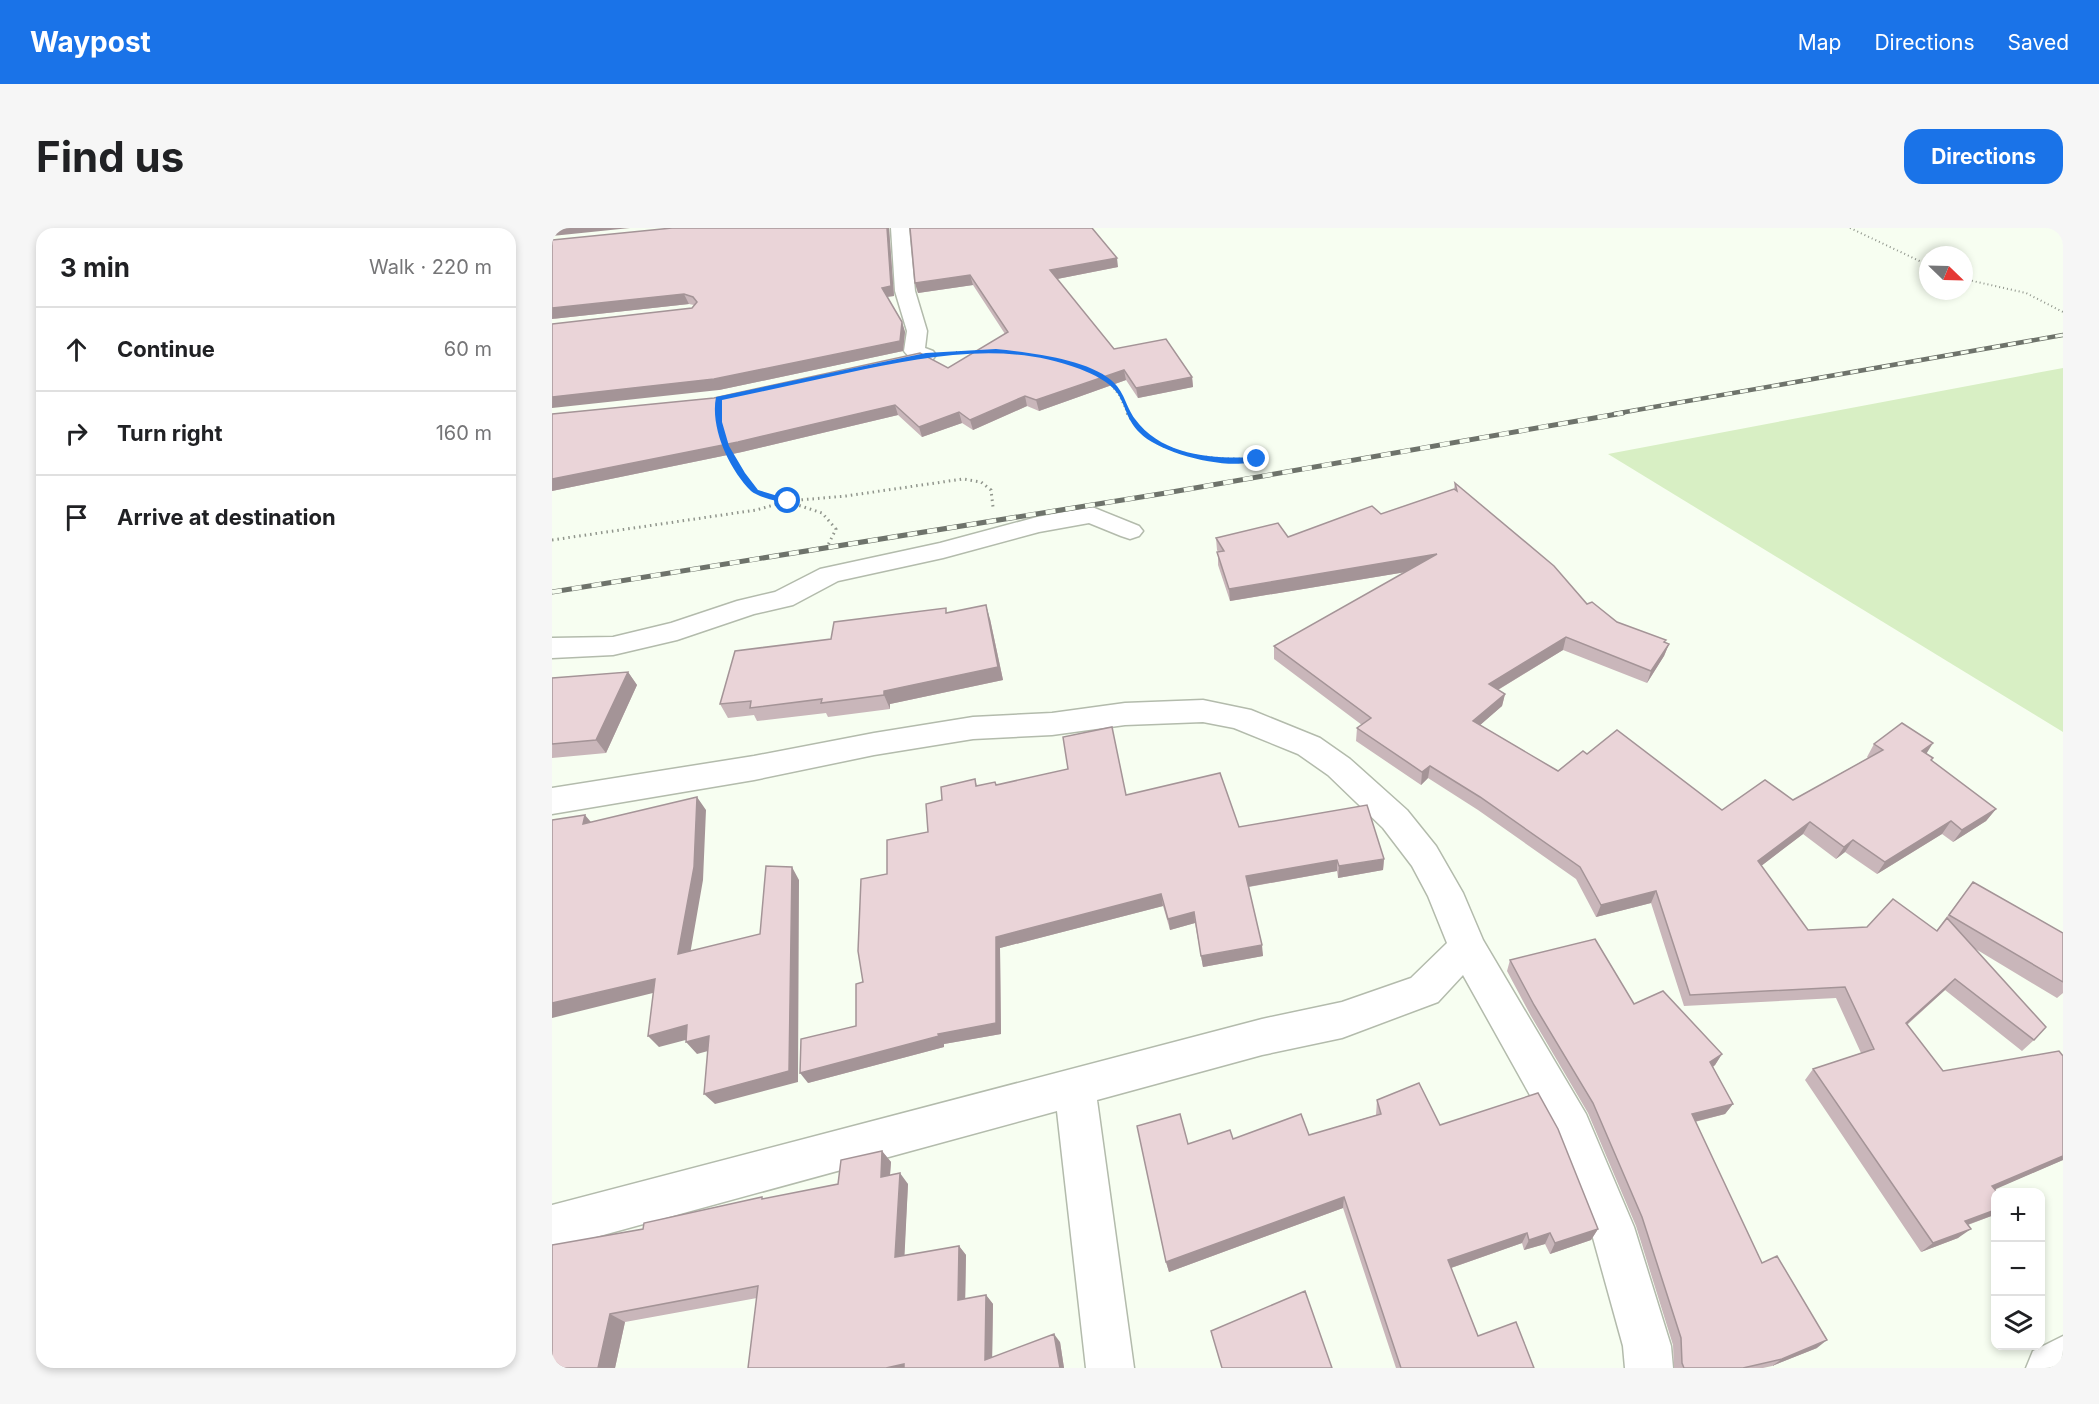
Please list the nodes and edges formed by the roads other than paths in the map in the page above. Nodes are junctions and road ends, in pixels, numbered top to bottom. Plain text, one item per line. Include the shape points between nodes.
1 (900, 228) edge
2 (891, 361) edge
3 (1130, 531) dead end
4 (552, 648) edge
5 (552, 801) edge
6 (1467, 947) junction
7 (1075, 1089) junction
8 (552, 1227) edge
9 (2063, 1360) edge
10 (1110, 1368) edge
11 (1649, 1368) edge
12 (2050, 1368) edge

1 - 2 street via 905,291 917,331 914,351 926,355
3 - 4 street via 1092,515 1037,525 829,575 783,599 678,631 613,646
5 - 6 street via 973,728 1203,711 1240,718 1309,746 1372,796 1424,856 1445,893
6 - 7 street via 1424,990 1392,1003 1342,1020
6 - 11 street via 1571,1128 1612,1227 1647,1346
7 - 8 street
7 - 10 street
9 - 12 street

